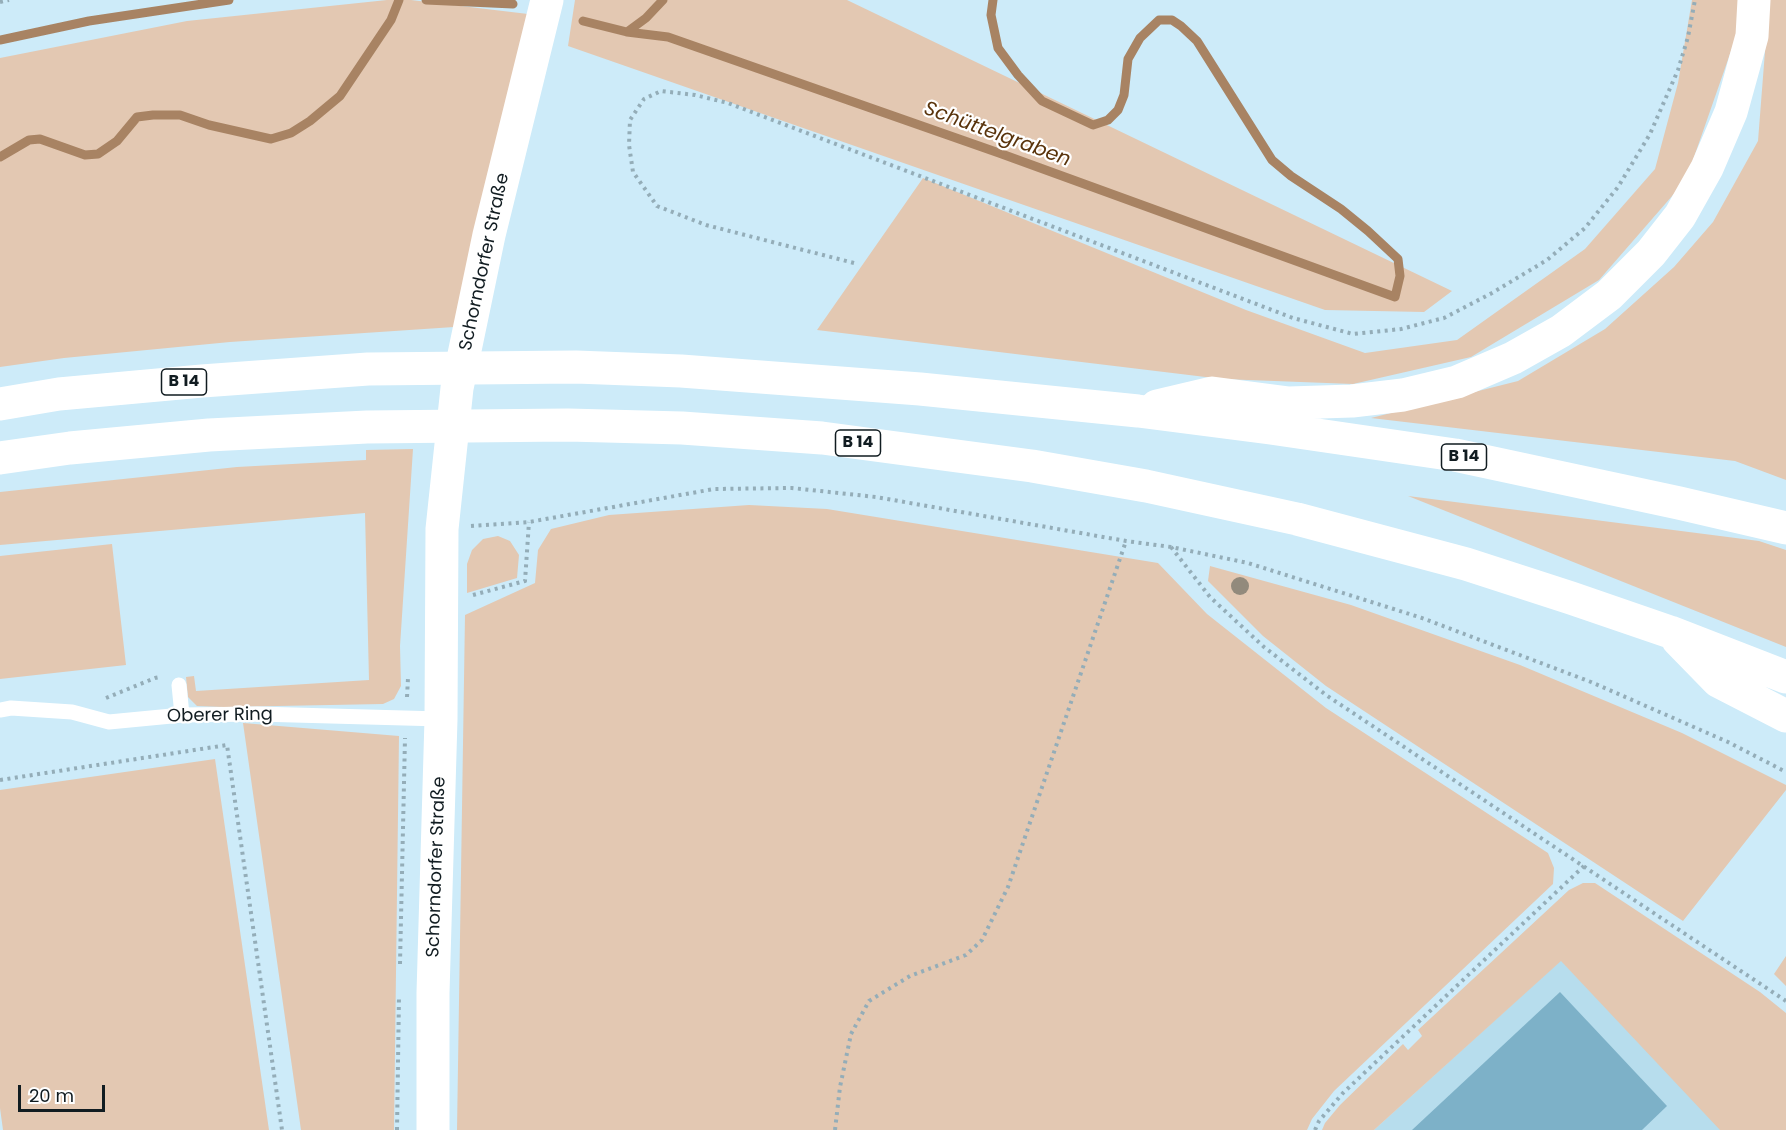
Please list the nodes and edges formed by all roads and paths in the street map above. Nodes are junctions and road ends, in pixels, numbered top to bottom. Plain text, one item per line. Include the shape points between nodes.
1 (9, 0) edge
2 (547, 0) edge
3 (1695, 0) edge
4 (1754, 0) edge
5 (0, 2) edge
6 (854, 263) dead end
7 (0, 404) edge
8 (1138, 411) junction
9 (0, 458) edge
10 (529, 522) junction
11 (1786, 528) edge
12 (442, 529) junction
13 (1126, 541) junction
14 (1171, 547) junction
15 (441, 603) junction
16 (1670, 632) junction
17 (1786, 677) edge
18 (172, 681) joint
19 (0, 710) edge
20 (72, 712) junction
21 (182, 715) junction
22 (1786, 716) edge
23 (406, 718) junction
24 (441, 719) junction
25 (1786, 772) edge
26 (0, 780) edge
27 (1584, 866) junction
28 (400, 974) dead end
29 (400, 985) dead end
30 (1786, 1000) edge
31 (282, 1130) edge
32 (397, 1130) edge
33 (433, 1130) edge
34 (835, 1130) edge
35 (1316, 1130) edge

1 - 5 path
2 - 12 main road, Schorndorfer Straße via 489,235 457,388
3 - 6 path via 1678,70 1650,134 1618,187 1586,228 1547,260 1444,318 1401,329 1353,334 1293,318 728,104 661,91 644,99 630,120 628,145 633,172 657,206 706,225
4 - 8 main road via 1752,36 1731,112 1707,168 1680,216 1651,253 1609,295 1561,331 1513,358 1457,382 1403,394 1289,403 1212,393
7 - 8 main road, B 14 via 59,394 368,369 576,367 920,389
8 - 11 main road, B 14 via 1455,455
9 - 16 main road, B 14 via 209,435 367,427 568,425 822,438 1032,466 1297,519 1466,564
10 - 12 path
10 - 13 path via 714,489 792,488 876,497
10 - 15 path via 525,581
12 - 15 main road, Schorndorfer Straße
13 - 14 path
13 - 34 path via 1008,887 982,940 966,955 910,976 869,1001 851,1034
14 - 25 path via 1248,563 1422,618 1591,682
14 - 27 path via 1209,597 1264,647 1326,694
15 - 24 main road, Schorndorfer Straße
16 - 17 main road, B 14
16 - 22 main road via 1718,681
18 - 20 path via 155,678
18 - 21 lane
19 - 20 lane, Oberer Ring
20 - 21 lane, Oberer Ring via 109,722
21 - 23 lane, Oberer Ring
23 - 24 lane, Oberer Ring
23 - 28 path
24 - 33 main road, Schorndorfer Straße
26 - 31 path via 227,745
27 - 30 path
27 - 35 path via 1343,1093
29 - 32 path

